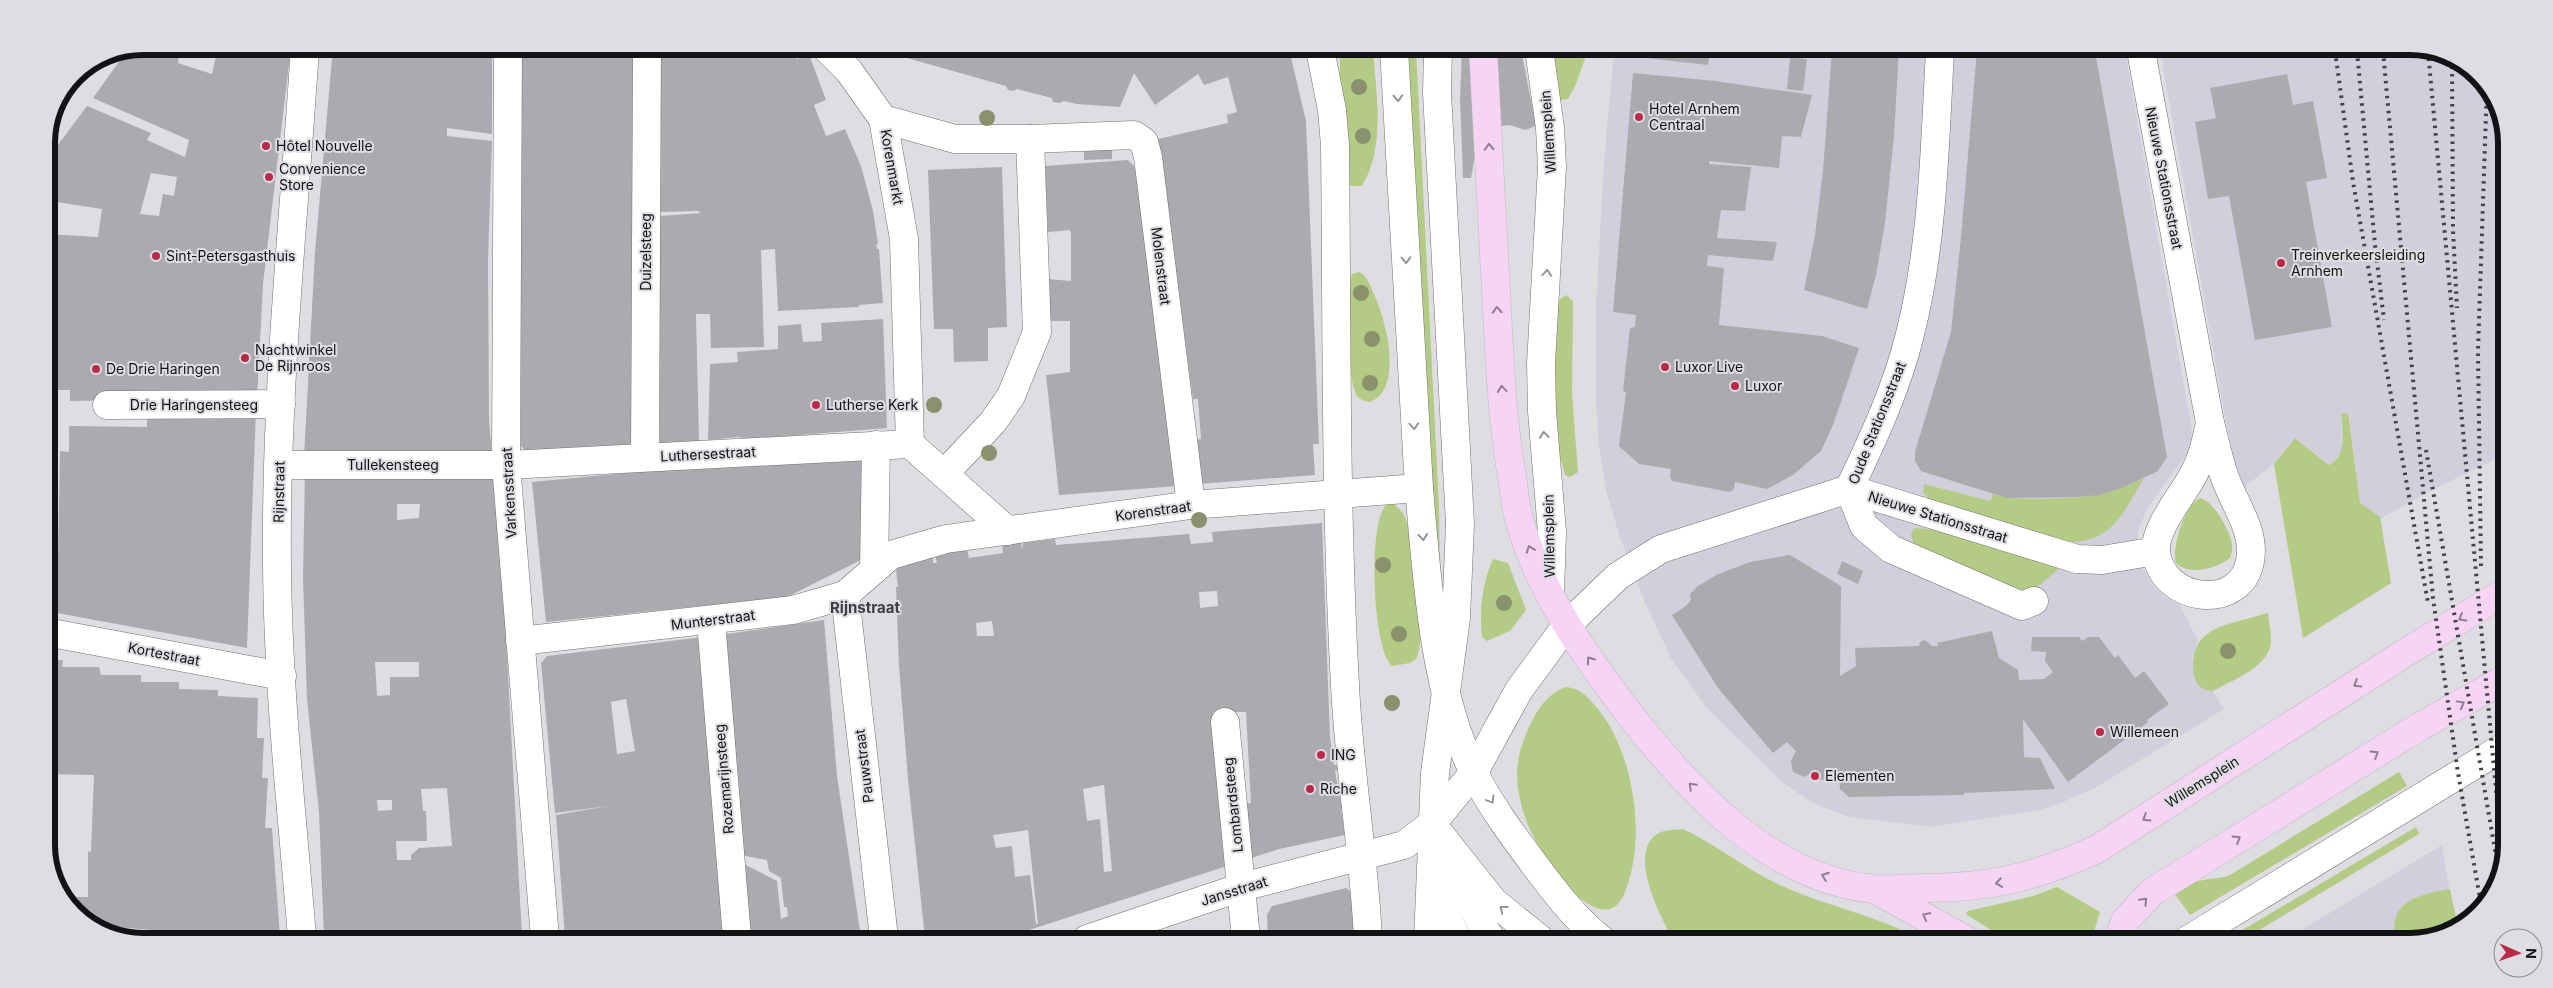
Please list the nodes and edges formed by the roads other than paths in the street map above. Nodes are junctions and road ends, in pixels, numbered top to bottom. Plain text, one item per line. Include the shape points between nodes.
1 (304, 55) edge
2 (508, 55) edge
3 (647, 55) edge
4 (1321, 55) edge
5 (1394, 55) edge
6 (1438, 55) edge
7 (1483, 55) edge
8 (1539, 55) edge
9 (1940, 55) edge
10 (2141, 55) edge
11 (852, 59) edge
12 (883, 120) junction
13 (1030, 139) junction
14 (281, 404) junction
15 (107, 405) dead end
16 (2210, 423) junction
17 (910, 444) junction
18 (876, 445) junction
19 (645, 457) junction
20 (279, 465) junction
21 (506, 465) junction
22 (944, 474) junction
23 (1419, 488) junction
24 (1849, 489) junction
25 (1338, 496) junction
26 (1191, 505) junction
27 (1008, 531) junction
28 (2156, 551) junction
29 (882, 562) junction
30 (1550, 593) junction
31 (844, 595) junction
32 (2498, 597) edge
33 (2034, 601) dead end
34 (711, 620) junction
35 (1566, 626) junction
36 (55, 634) edge
37 (520, 641) junction
38 (282, 676) junction
39 (2498, 683) edge
40 (1446, 695) junction
41 (1225, 722) dead end
42 (2498, 750) edge
43 (1474, 772) junction
44 (1432, 824) junction
45 (1372, 853) junction
46 (1242, 887) junction
47 (1872, 888) junction
48 (1428, 898) junction
49 (302, 933) edge
50 (545, 933) edge
51 (737, 933) edge
52 (883, 933) edge
53 (1104, 933) edge
54 (1246, 933) edge
55 (1368, 933) edge
56 (1428, 933) edge
57 (1436, 933) edge
58 (1455, 933) edge
59 (1487, 933) edge
60 (1532, 933) edge
61 (1594, 933) edge
62 (1954, 933) edge
63 (2121, 933) edge
64 (2199, 933) edge

1 - 14 street, Rijnstraat
2 - 21 street, Varkensstraat
3 - 19 street, Duizelsteeg
4 - 25 street via 1335,145
5 -> 23 street
6 - 40 street via 1437,93 1459,498 1456,618
30 -> 7 main road, Willemsplein via 1519,518 1506,446
30 -> 8 street, Willemsplein via 1552,532 1540,364 1552,166
9 - 24 street, Oude Stationsstraat via 1933,173 1911,334 1896,384
10 - 16 street, Nieuwe Stationsstraat
11 - 12 street
12 - 13 street, Korenmarkt via 955,139
12 - 17 street, Korenmarkt via 904,239
13 - 22 street via 1037,332 1011,396 994,422
13 - 26 street, Molenstraat via 1134,135 1144,142
14 - 15 street, Drie Haringensteeg
14 - 20 street, Rijnstraat
16 - 28 street, Nieuwe Stationsstraat via 2203,452 2192,478 2162,528
16 - 28 street, Nieuwe Stationsstraat via 2223,474 2244,520 2251,547 2250,562 2232,588 2222,593 2196,595 2175,586 2166,578
17 - 18 street, Luthersestraat
17 - 22 street
18 - 19 street, Luthersestraat
18 - 29 street
19 - 21 street, Luthersestraat
20 - 21 street, Tullekensteeg
20 - 38 street, Rijnstraat via 277,566
21 - 37 street, Varkensstraat
22 - 27 street
23 - 25 street, Korenstraat
23 -> 40 street via 1424,551
24 - 28 street, Nieuwe Stationsstraat via 2074,565
24 - 33 street, Nieuwe Stationsstraat via 1864,526 1891,549 2022,606
24 - 35 street, Oude Stationsstraat via 1661,549 1618,576
25 - 26 street, Korenstraat
25 - 45 street via 1345,686
26 - 27 street, Korenstraat
27 - 29 street, Korenstraat via 946,539
29 - 31 street, Munterstraat
30 - 35 main road, Willemsplein
31 - 34 street, Munterstraat via 793,610
31 - 52 street, Pauwstraat
32 -> 47 main road, Willemsplein via 2097,849 2056,868 2004,882 1954,888
34 - 37 street, Munterstraat
34 - 51 street, Rozemarijnsteeg
35 - 43 street via 1519,690
47 -> 35 main road, Willemsplein via 1830,879 1750,840 1675,769 1639,727
36 - 38 street, Kortestraat
37 - 50 street, Varkensstraat
38 - 49 street, Rijnstraat
63 -> 39 main road via 2125,921 2152,892 2419,727
40 - 43 street
40 - 44 street via 1435,773
41 - 46 street, Lombardsteeg
42 - 64 street
43 - 44 street
43 -> 61 street via 1514,837 1551,886
44 - 45 street via 1404,845
44 - 48 street
44 - 58 street via 1447,917
44 - 59 street
60 -> 44 street via 1494,902
45 - 46 street, Jansstraat
45 - 55 street via 1366,892
46 - 53 street, Jansstraat
46 - 54 street, Lombardsteeg
62 -> 47 main road, Willemsplein
48 - 56 street
48 - 57 street

